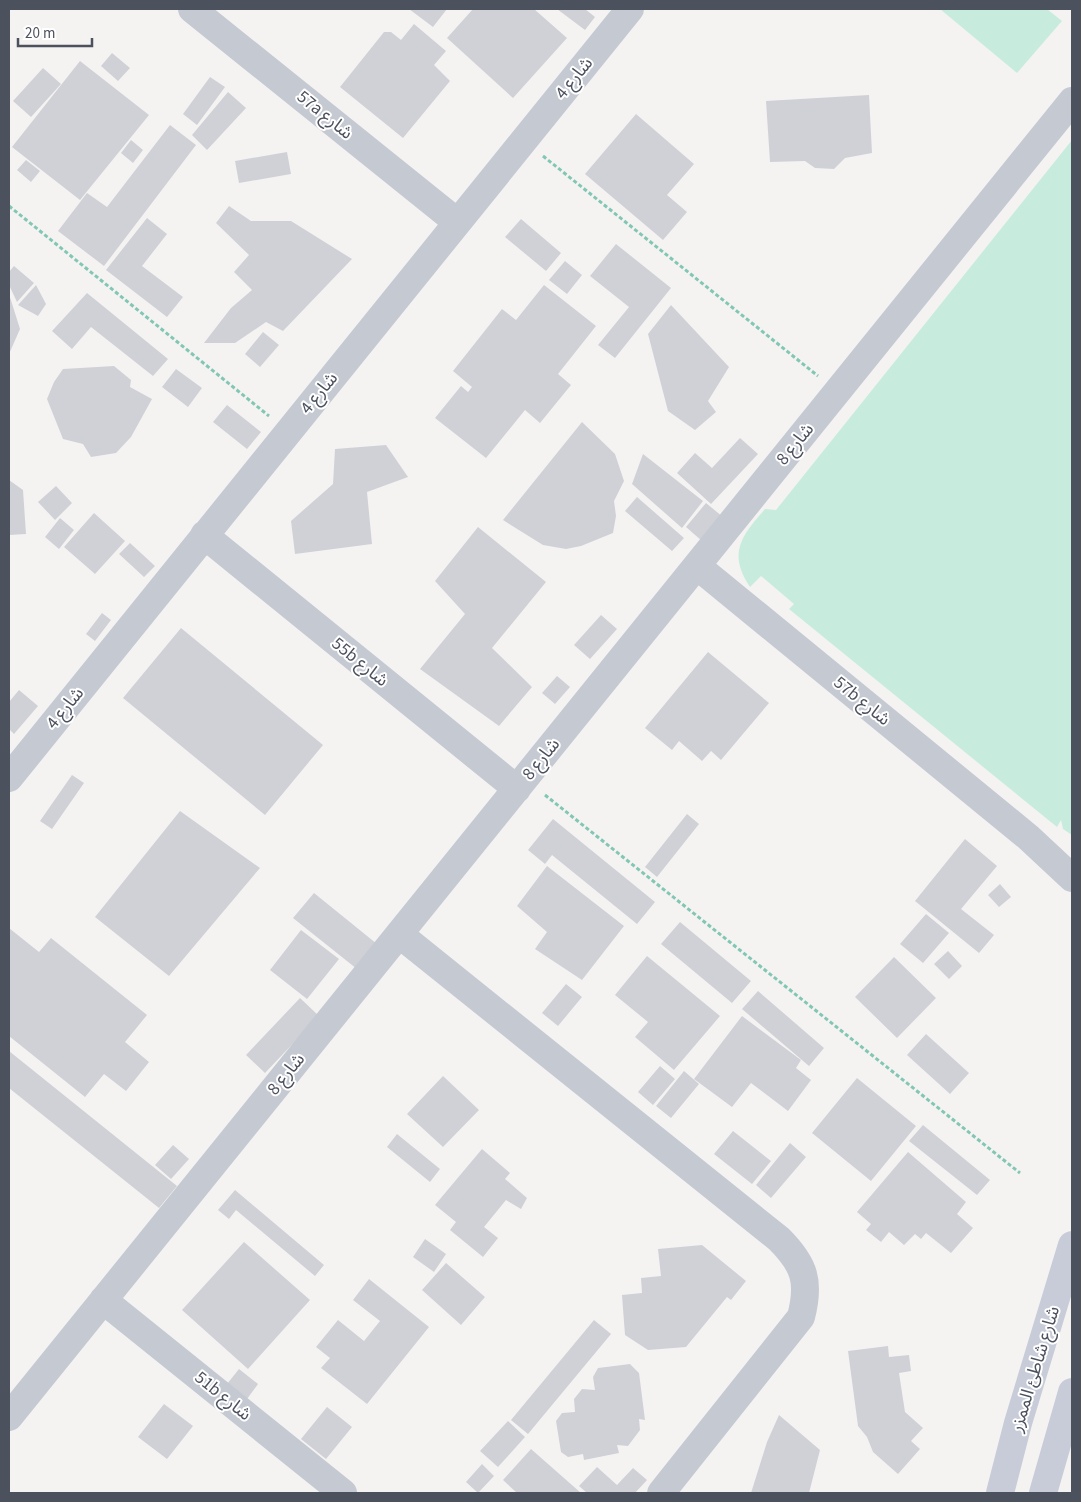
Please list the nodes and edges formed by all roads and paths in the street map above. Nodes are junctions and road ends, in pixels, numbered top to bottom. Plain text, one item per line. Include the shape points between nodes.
1 (192, 9) edge
2 (630, 9) edge
3 (1072, 101) edge
4 (524, 140) junction
5 (9, 206) edge
6 (457, 222) junction
7 (837, 392) junction
8 (288, 432) junction
9 (204, 535) junction
10 (697, 566) junction
11 (9, 778) edge
12 (521, 784) junction
13 (1028, 837) junction
14 (1072, 859) edge
15 (1072, 878) edge
16 (399, 934) junction
17 (1020, 1173) dead end
18 (1072, 1244) edge
19 (103, 1300) junction
20 (1072, 1392) edge
21 (9, 1417) edge
22 (343, 1493) edge
23 (661, 1493) edge
24 (1000, 1493) edge
25 (1043, 1493) edge

1 - 6 street, 57a شارع
2 - 4 street, شارع 4
3 - 7 street, شارع 8
4 - 6 street, شارع 4
4 - 7 path
5 - 8 path
6 - 8 street, شارع 4
7 - 10 street, شارع 8
8 - 9 street, شارع 4
9 - 11 street, شارع 4
9 - 12 street, 55b شارع
10 - 12 street, شارع 8
10 - 13 street, 57b شارع
12 - 16 street, شارع 8
12 - 17 path
13 - 14 street, 57b شارع
13 - 15 street, 57b شارع
16 - 19 street, شارع 8
16 - 23 street via 779,1239 795,1255 804,1274 806,1296 801,1317
18 - 24 main road, شارع شاطئ الممزر
19 - 21 street, شارع 8
19 - 22 street, 51b شارع
20 - 25 main road

